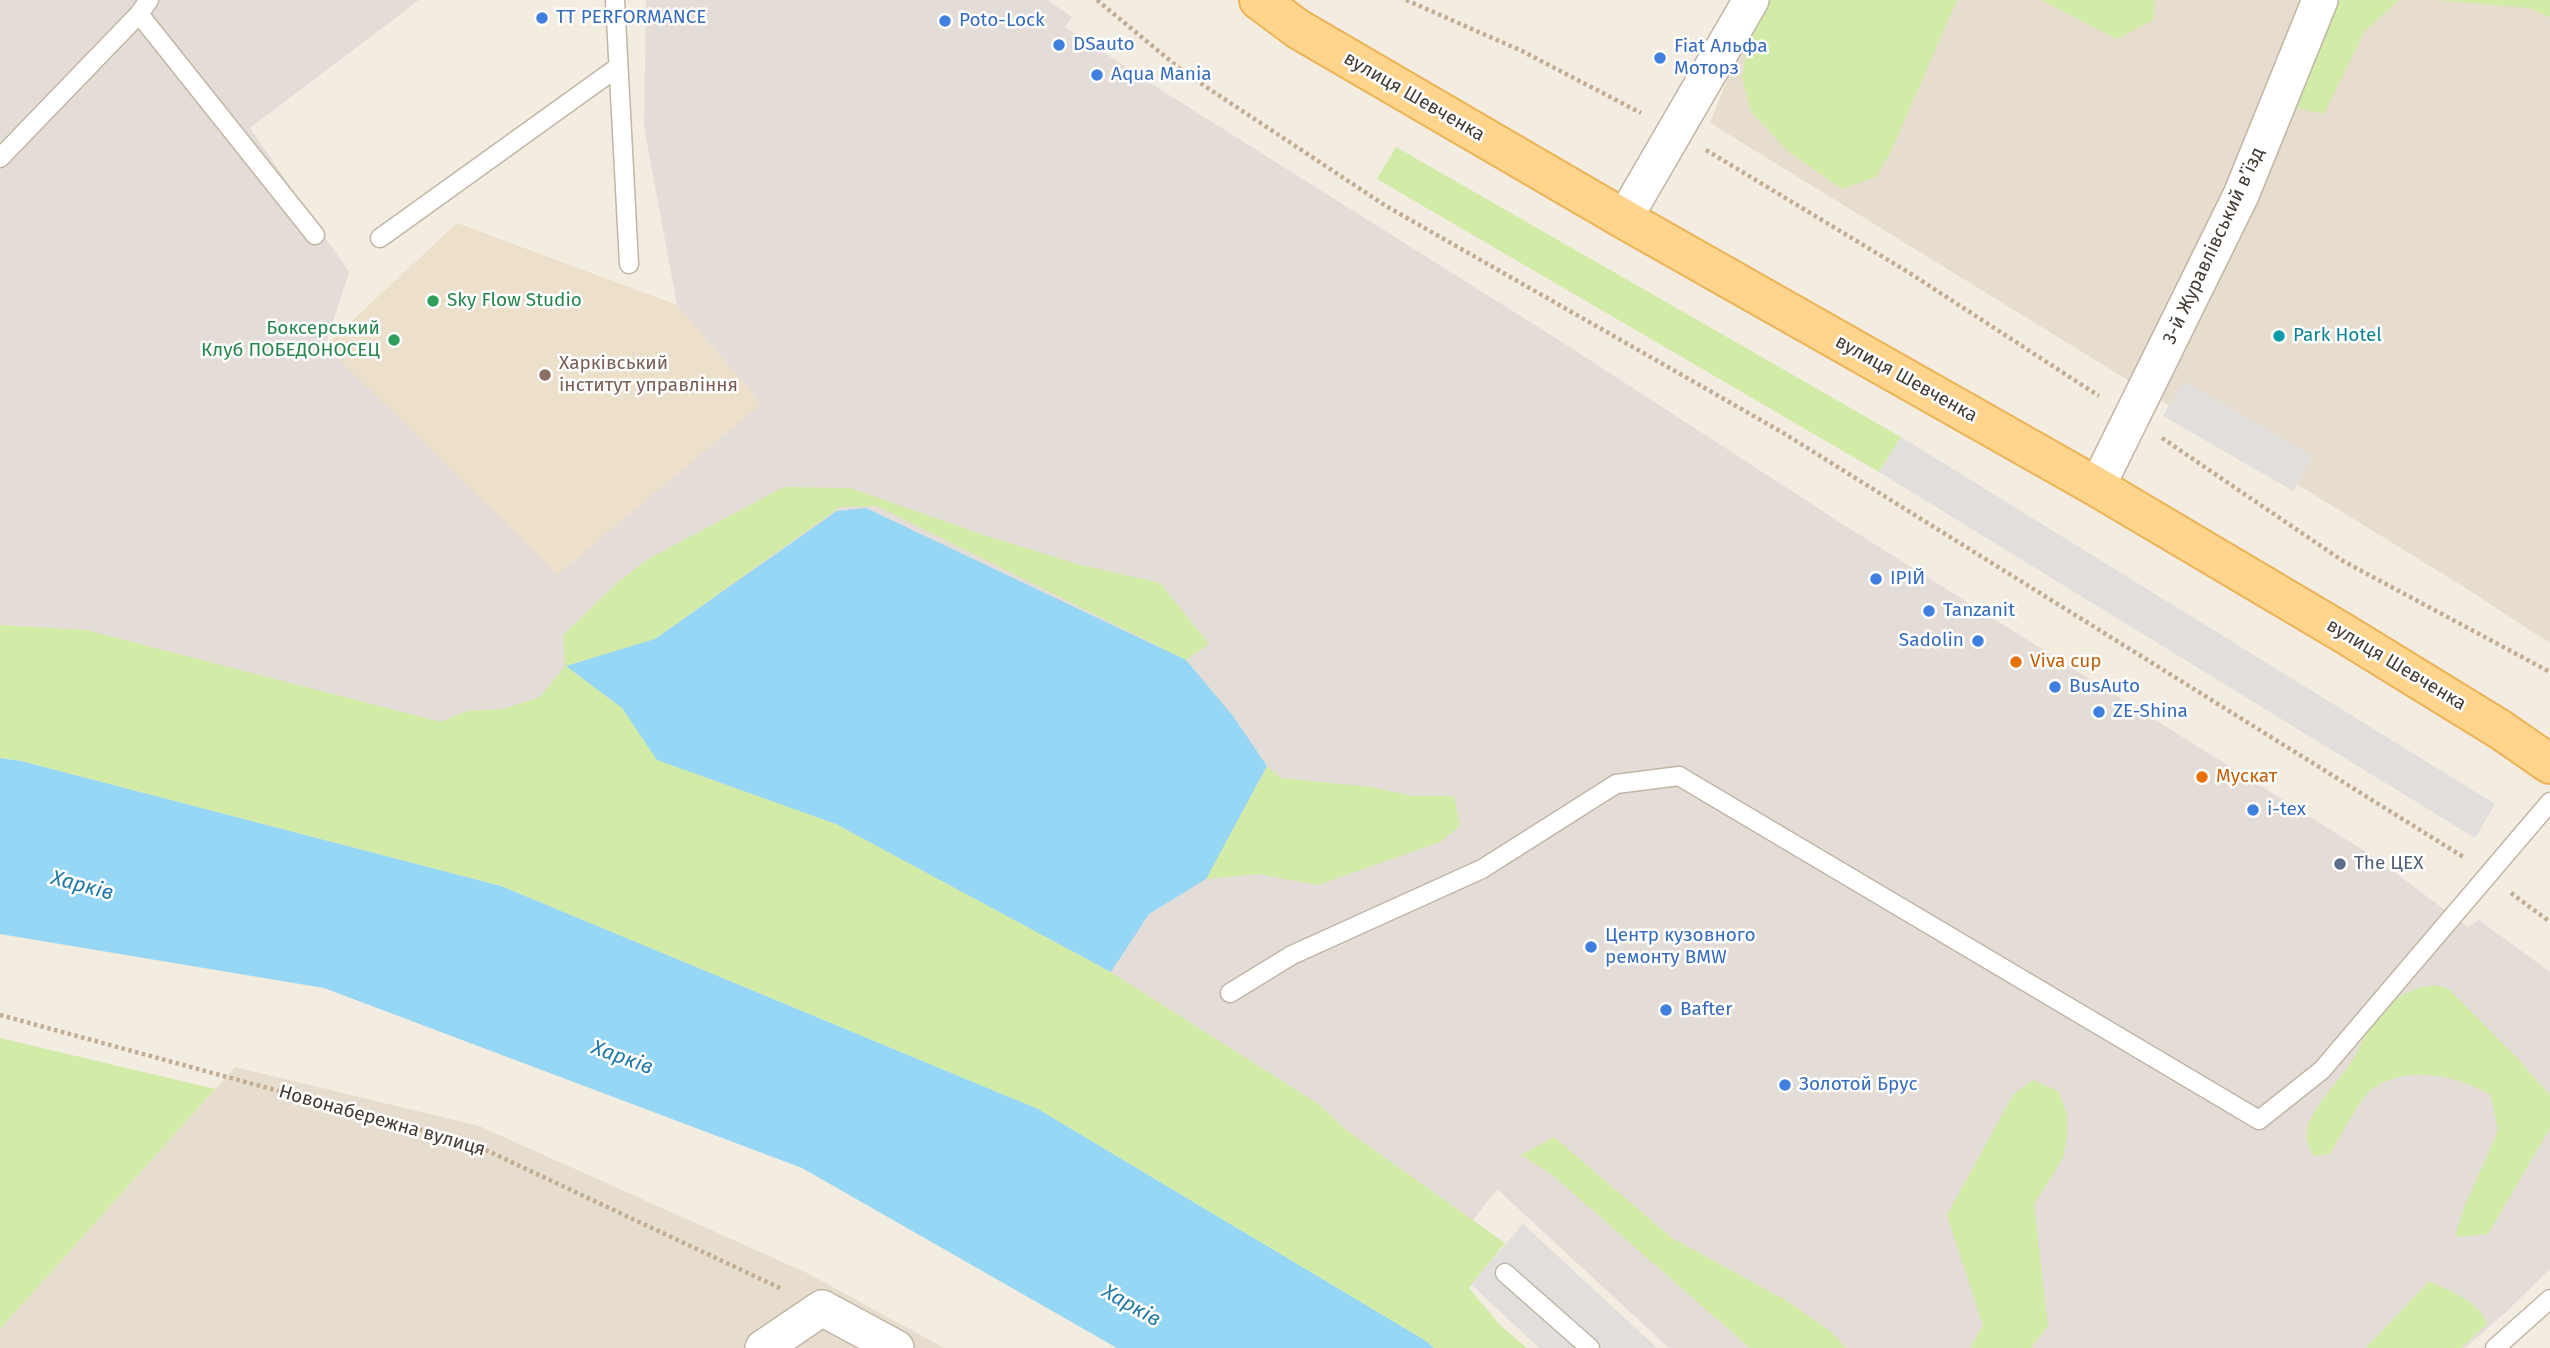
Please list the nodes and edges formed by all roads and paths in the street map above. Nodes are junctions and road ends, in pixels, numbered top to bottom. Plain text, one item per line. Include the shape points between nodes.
1 (615, 0) edge
2 (1097, 0) edge
3 (1259, 0) edge
4 (1406, 0) edge
5 (1751, 0) edge
6 (2320, 0) edge
7 (144, 7) edge
8 (618, 67) junction
9 (1675, 131) junction
10 (0, 158) edge
11 (1623, 219) junction
12 (315, 235) dead end
13 (380, 238) dead end
14 (629, 264) dead end
15 (2132, 418) junction
16 (2097, 487) junction
17 (2550, 672) edge
18 (2550, 764) edge
19 (2550, 802) edge
20 (2487, 875) junction
21 (2550, 922) edge
22 (1230, 993) dead end
23 (0, 1015) edge
24 (1505, 1273) dead end
25 (2550, 1299) edge
26 (822, 1308) junction
27 (762, 1348) edge
28 (896, 1348) edge
29 (1590, 1348) edge
30 (2495, 1348) edge

1 - 8 lane
2 - 20 path via 1185,73 1386,206 1780,431 2453,848
3 - 11 main road, вулиця Шевченка via 1298,29
4 - 9 path via 1522,51
5 - 9 street
6 - 15 street, 3-й Журавлівський в’їзд via 2241,195
7 - 10 lane
7 - 12 lane
8 - 13 lane
8 - 14 lane
9 - 11 street
9 - 15 path via 1909,272
11 - 16 main road, вулиця Шевченка
15 - 16 street, 3-й Журавлівський в’їзд
15 - 17 path via 2343,561
16 - 18 main road, вулиця Шевченка via 2356,641
19 - 20 lane
20 - 21 path
20 - 22 lane via 2322,1070 2259,1120 1679,776 1616,784 1482,869 1292,955
23 - 26 path, Новонабережна вулиця via 473,1144
24 - 29 lane
25 - 30 lane
26 - 27 street
26 - 28 street

